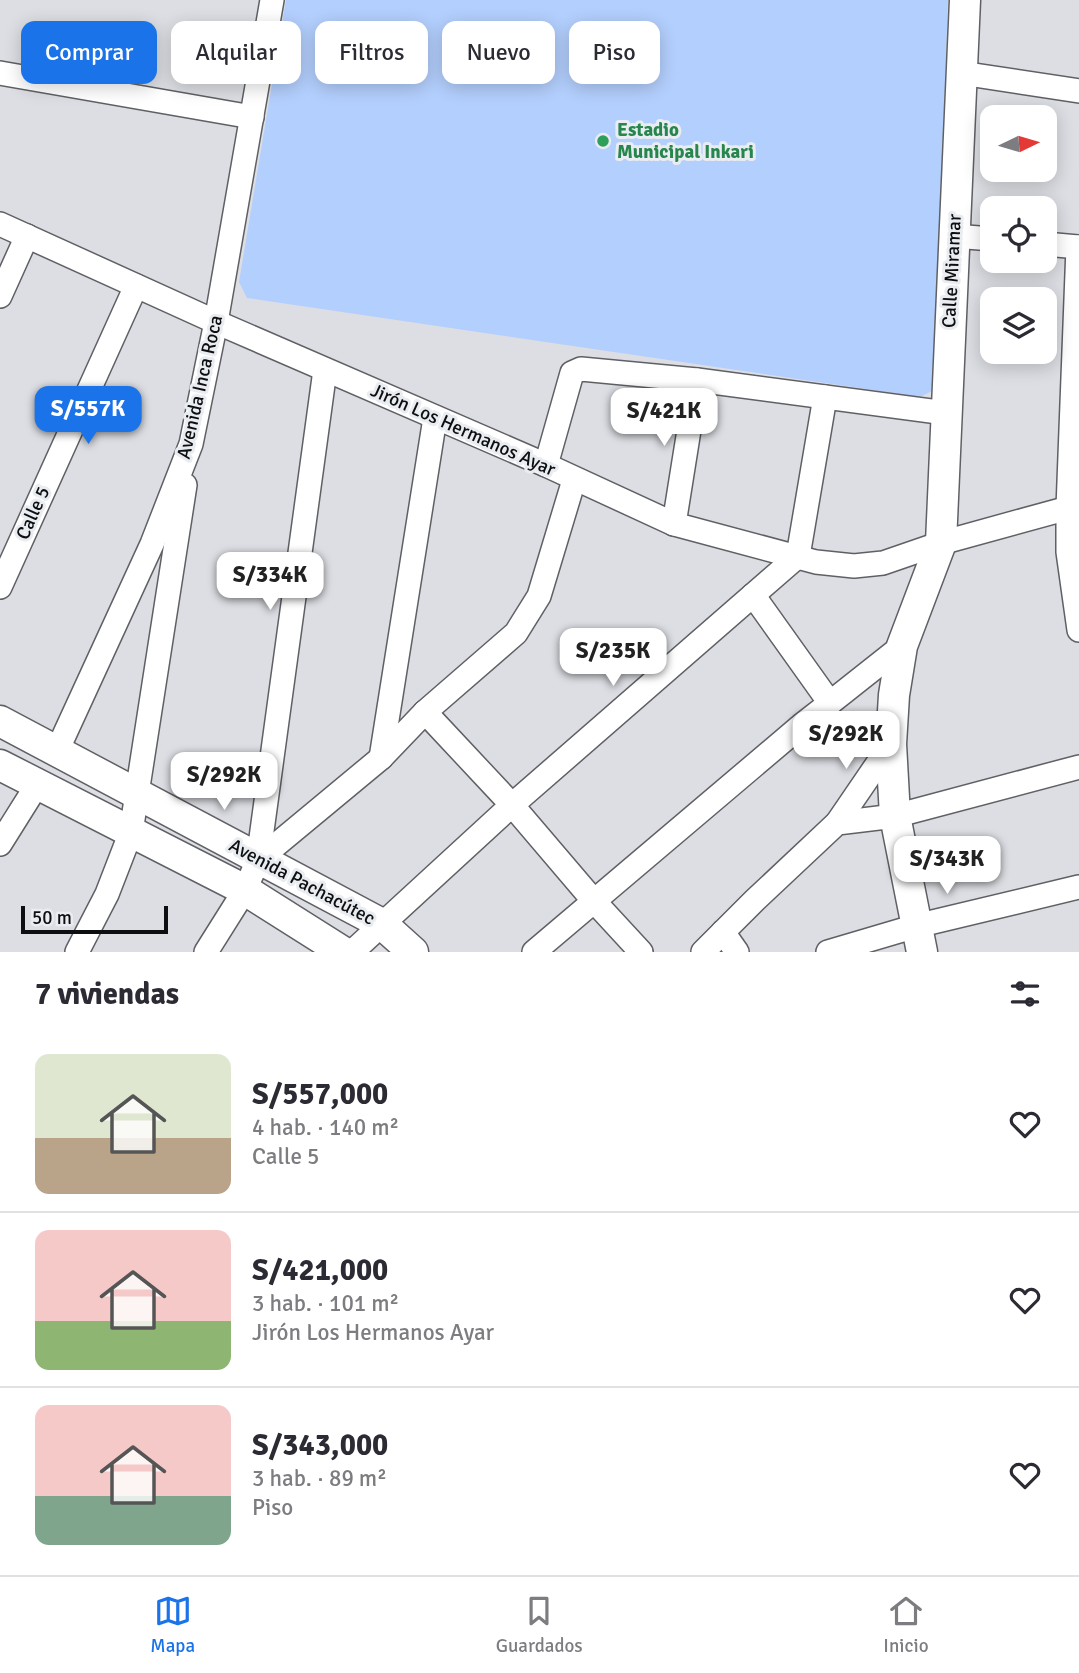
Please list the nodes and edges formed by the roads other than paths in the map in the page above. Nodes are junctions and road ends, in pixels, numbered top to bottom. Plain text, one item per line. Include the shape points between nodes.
1 (272, 0) edge
2 (965, 0) edge
3 (0, 73) edge
4 (961, 73) junction
5 (1079, 91) edge
6 (252, 117) junction
7 (0, 224) edge
8 (27, 236) junction
9 (954, 236) junction
10 (980, 238) edge
11 (1057, 245) edge
12 (1079, 247) edge
13 (136, 286) junction
14 (0, 296) edge
15 (216, 322) junction
16 (325, 370) junction
17 (697, 380) junction
18 (825, 397) junction
19 (946, 414) junction
20 (435, 418) junction
21 (191, 444) junction
22 (546, 465) junction
23 (574, 480) junction
24 (1073, 507) edge
25 (674, 524) junction
26 (941, 543) junction
27 (798, 556) junction
28 (0, 587) edge
29 (753, 595) junction
30 (1079, 630) edge
31 (902, 646) junction
32 (830, 703) junction
33 (425, 712) junction
34 (0, 721) edge
35 (891, 744) junction
36 (56, 753) junction
37 (381, 758) junction
38 (0, 765) edge
39 (1079, 767) edge
40 (37, 785) junction
41 (138, 793) junction
42 (512, 805) junction
43 (895, 816) junction
44 (838, 823) junction
45 (131, 832) junction
46 (0, 845) edge
47 (258, 860) junction
48 (1079, 887) edge
49 (245, 890) junction
50 (593, 900) junction
51 (382, 924) junction
52 (723, 932) junction
53 (919, 939) edge
54 (77, 952) edge
55 (206, 952) edge
56 (343, 952) edge
57 (352, 952) edge
58 (413, 952) edge
59 (534, 952) edge
60 (641, 952) edge
61 (703, 952) edge
62 (737, 952) edge
63 (828, 952) edge

1 - 6 street, Avenida Inca Roca
2 - 4 street, Calle Miramar
3 - 6 street
4 - 5 street
4 - 9 street, Calle Miramar
6 - 15 street, Avenida Inca Roca
7 - 8 street, Jirón Los Hermanos Ayar
8 - 13 street, Jirón Los Hermanos Ayar
8 - 14 street
9 - 10 street
9 - 19 street, Calle Miramar
11 - 12 street
12 - 24 street
13 - 15 street, Jirón Los Hermanos Ayar
13 - 28 street, Calle 5
15 - 16 street, Jirón Los Hermanos Ayar
15 - 21 street, Avenida Inca Roca
16 - 20 street, Jirón Los Hermanos Ayar
16 - 47 street
17 - 18 street
17 - 22 street via 581,369 572,373
17 - 25 street
18 - 19 street
18 - 27 street
19 - 26 street, Calle Miramar
20 - 22 street, Jirón Los Hermanos Ayar
20 - 37 street
21 - 36 street, Avenida Inca Roca via 152,544
21 - 41 street
22 - 23 street, Jirón Los Hermanos Ayar
23 - 25 street, Jirón Los Hermanos Ayar
23 - 33 street via 540,596 516,633
24 - 26 street, Jirón Los Hermanos Ayar
24 - 30 street via 1068,552
25 - 27 street, Jirón Los Hermanos Ayar
26 - 27 street, Jirón Los Hermanos Ayar via 883,563 832,565
26 - 31 street, Calle Miramar
27 - 29 street
29 - 32 street
29 - 42 street
31 - 32 street
31 - 35 street, Calle Miramar
32 - 50 street
33 - 37 street
33 - 42 street
34 - 36 street, Avenida Pachacútec
35 - 43 street, Calle Miramar
35 - 44 street
36 - 41 street, Avenida Pachacútec
37 - 47 street
38 - 40 street, Avenida Pachacútec
39 - 43 street
40 - 45 street, Avenida Pachacútec
40 - 46 street
41 - 45 street
41 - 47 street, Avenida Pachacútec
42 - 50 street
42 - 51 street
43 - 44 street
43 - 53 street, Calle Miramar
44 - 52 street
45 - 49 street, Avenida Pachacútec
45 - 54 street via 107,894
47 - 49 street
47 - 51 street, Avenida Pachacútec
48 - 53 street
49 - 55 street
49 - 56 street, Avenida Pachacútec
50 - 59 street
50 - 60 street
51 - 57 street
51 - 58 street, Avenida Pachacútec
52 - 61 street
52 - 62 street
53 - 63 street

